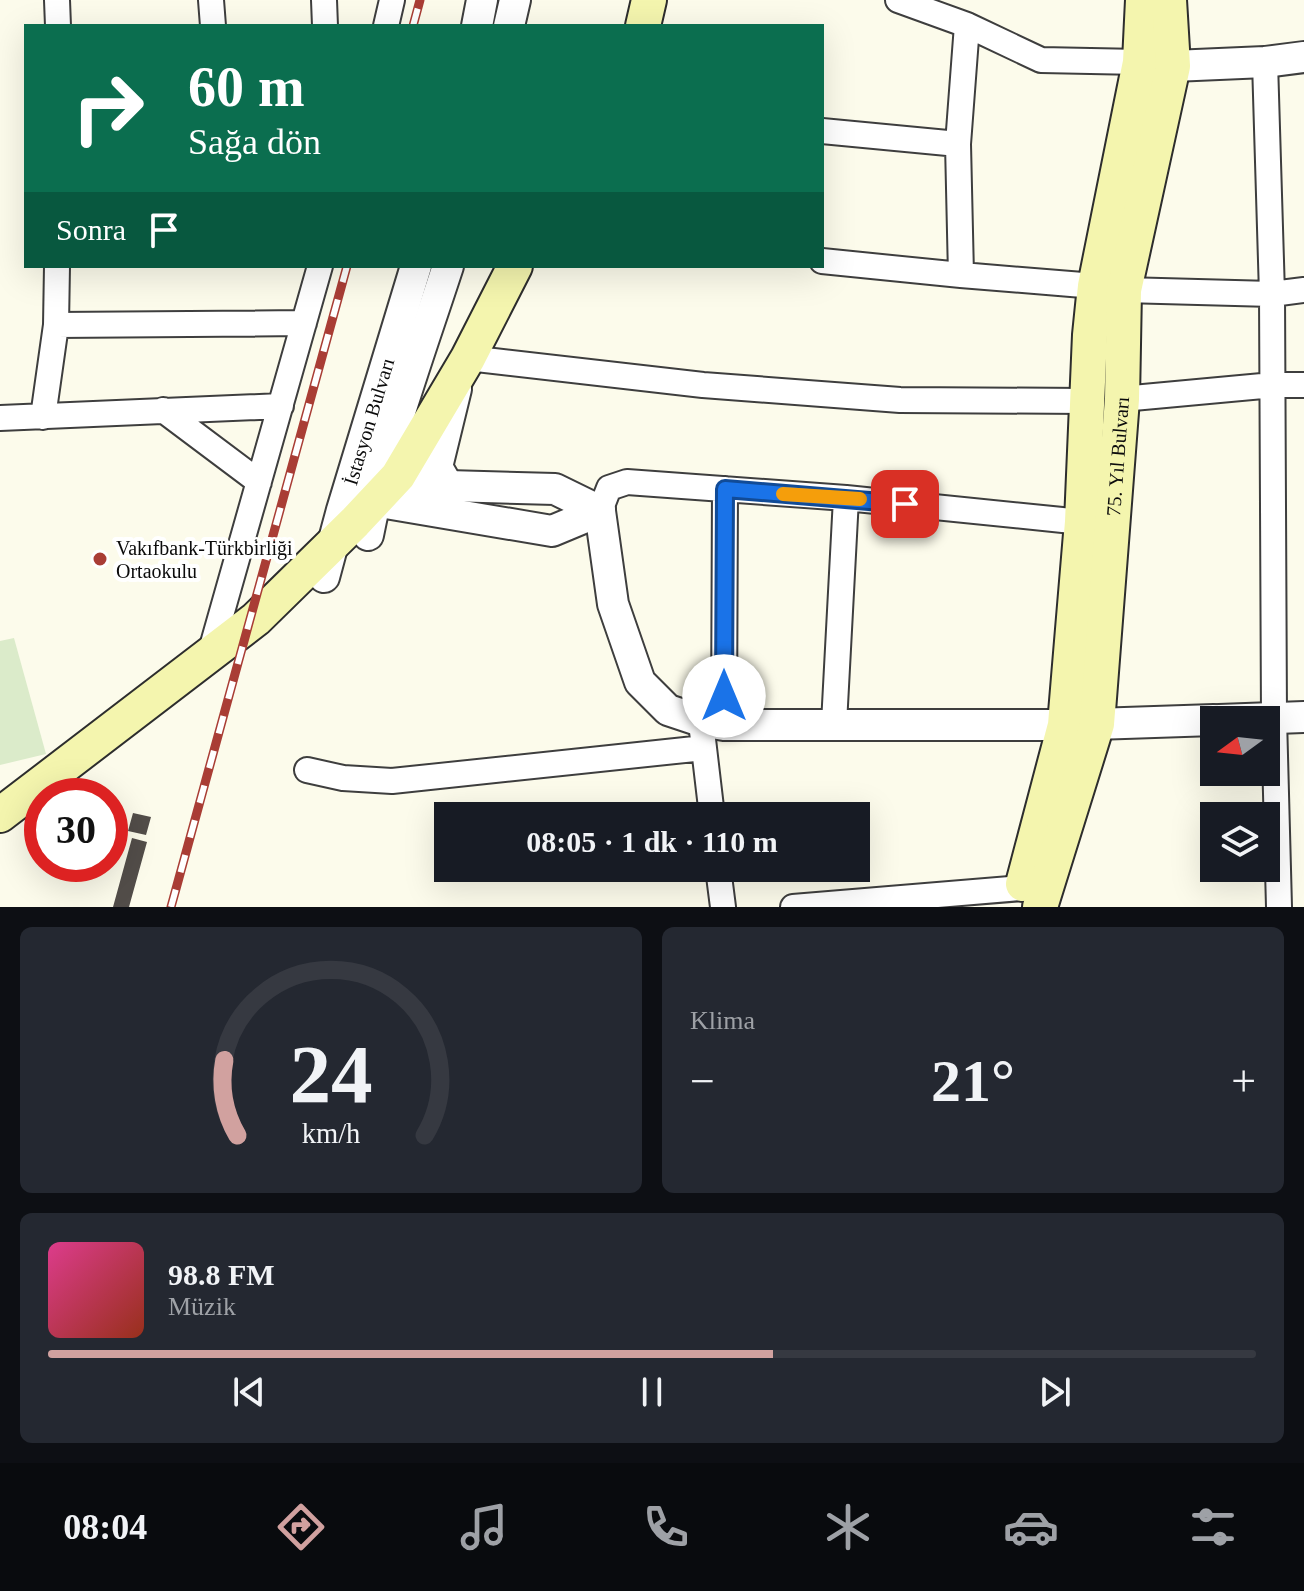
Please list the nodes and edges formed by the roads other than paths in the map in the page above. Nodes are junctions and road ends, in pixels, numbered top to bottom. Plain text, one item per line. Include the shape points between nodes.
1 (211, 0) edge
2 (324, 0) edge
3 (392, 0) edge
4 (482, 0) edge
5 (515, 0) edge
6 (649, 0) edge
7 (898, 0) edge
8 (1143, 0) edge
9 (1169, 0) edge
10 (213, 24) edge
11 (325, 24) edge
12 (386, 24) edge
13 (477, 24) edge
14 (509, 24) edge
15 (643, 24) edge
16 (967, 25) junction
17 (1304, 57) edge
18 (1265, 62) junction
19 (1156, 64) junction
20 (824, 131) edge
21 (958, 144) junction
22 (824, 261) edge
23 (57, 268) edge
24 (319, 268) edge
25 (415, 268) edge
26 (447, 268) edge
27 (514, 268) edge
28 (961, 275) junction
29 (1109, 288) junction
30 (1304, 290) edge
31 (1272, 294) junction
32 (304, 323) junction
33 (56, 325) junction
34 (464, 364) junction
35 (1273, 385) junction
36 (1304, 385) edge
37 (1122, 399) junction
38 (1087, 401) junction
39 (281, 406) junction
40 (163, 410) junction
41 (43, 417) junction
42 (0, 418) edge
43 (259, 482) junction
44 (725, 489) junction
45 (407, 490) junction
46 (846, 498) junction
47 (600, 511) junction
48 (1082, 522) junction
49 (333, 543) junction
50 (324, 577) junction
51 (256, 619) junction
52 (210, 654) junction
53 (1289, 718) edge
54 (1200, 721) edge
55 (834, 724) junction
56 (1081, 725) junction
57 (710, 731) junction
58 (307, 770) dead end
59 (712, 802) edge
60 (0, 815) edge
61 (720, 882) edge
62 (1026, 901) edge
63 (723, 907) edge
64 (793, 907) edge
65 (1279, 907) edge

1 - 10 street
2 - 11 street
3 - 12 street
4 - 13 street
5 - 14 street
6 - 15 main road
7 - 16 street
8 - 19 main road, 75. Yıl Bulvarı
9 - 19 main road, 75. Yıl Bulvarı
16 - 19 street via 1041,60
16 - 21 street
17 - 18 street
18 - 19 street
18 - 31 street
19 - 29 main road, 75. Yıl Bulvarı
20 - 21 street
21 - 28 street
22 - 28 street
23 - 33 street
24 - 32 street
25 - 49 street, İstasyon Bulvarı
26 - 45 street, İstasyon Bulvarı via 405,395
27 - 34 main road
28 - 29 street
29 - 31 street
29 - 37 main road, 75. Yıl Bulvarı
29 - 38 main road, 75. Yıl Bulvarı via 1090,335
30 - 31 street
31 - 35 street
32 - 33 street
32 - 39 street
33 - 41 street
34 - 38 street via 900,400
34 - 45 main road via 430,456
35 - 36 street
35 - 37 street
35 - 53 street
37 - 56 main road, 75. Yıl Bulvarı
38 - 48 main road, 75. Yıl Bulvarı
39 - 40 street
39 - 43 street
40 - 41 street
40 - 43 street
41 - 42 street
43 - 52 street
44 - 46 street
44 - 47 street via 627,482 609,488
44 - 57 street
45 - 47 street via 555,489
45 - 47 street via 552,531
45 - 49 main road
45 - 50 main road
46 - 48 street
46 - 55 street
47 - 57 street via 613,604 640,682 668,710
48 - 56 main road, 75. Yıl Bulvarı
49 - 50 street, İstasyon Bulvarı
49 - 51 main road
50 - 51 main road via 294,607
51 - 52 main road
52 - 60 main road
53 - 65 street
54 - 56 street
55 - 56 street
55 - 57 street
56 - 62 main road, 75. Yıl Bulvarı via 1034,849
57 - 58 street via 392,781
57 - 59 street
61 - 63 street
62 - 64 street

